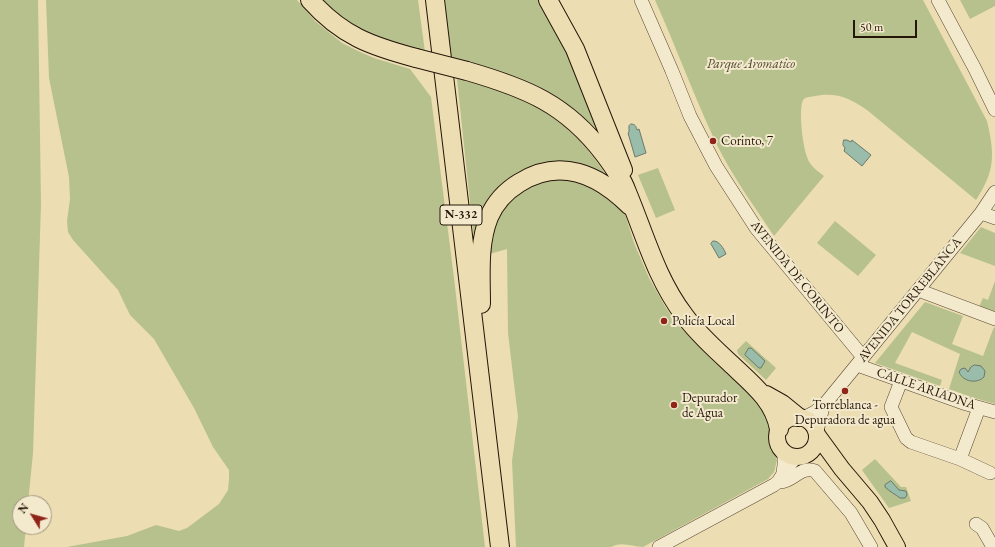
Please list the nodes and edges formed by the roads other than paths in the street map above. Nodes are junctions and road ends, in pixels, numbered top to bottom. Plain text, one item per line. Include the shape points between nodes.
1 (310, 0) edge
2 (429, 0) edge
3 (435, 0) edge
4 (548, 0) edge
5 (641, 0) edge
6 (938, 0) edge
7 (440, 43) junction
8 (995, 110) edge
9 (627, 190) junction
10 (995, 192) edge
11 (634, 210) junction
12 (981, 213) junction
13 (995, 218) edge
14 (918, 290) junction
15 (995, 320) edge
16 (860, 361) junction
17 (900, 381) junction
18 (481, 387) junction
19 (760, 391) junction
20 (822, 407) junction
21 (979, 408) junction
22 (995, 412) edge
23 (801, 418) junction
24 (779, 430) junction
25 (817, 433) junction
26 (799, 458) junction
27 (960, 459) junction
28 (842, 469) junction
29 (990, 473) dead end
30 (492, 482) junction
31 (976, 524) dead end
32 (493, 547) edge
33 (500, 547) edge
34 (659, 547) edge
35 (871, 547) edge
36 (897, 547) edge
37 (992, 547) edge

1 - 9 highway, bridge via 328,19 362,41 502,81 546,101 568,115 591,136
2 - 7 highway
3 - 7 highway, N-332
4 - 9 highway via 574,49 618,154
5 - 16 street, AVENIDA DE CORINTO via 690,116 716,166 756,228
6 - 8 street
7 - 18 highway, N-332
9 - 11 highway
10 - 12 street, AVENIDA TORREBLANCA
11 - 18 highway via 596,179 564,170 533,175 503,196 489,217 483,244 481,278 484,362
11 - 19 highway via 658,271 685,316 703,337
12 - 13 street
12 - 14 street, AVENIDA TORREBLANCA
14 - 15 street
14 - 16 street, AVENIDA TORREBLANCA
16 - 17 street, CALLE ARIADNA
16 - 20 street, AVENIDA TORREBLANCA
17 - 21 street, CALLE ARIADNA
17 - 27 street via 891,407 906,438
18 - 30 highway, N-332
19 - 23 highway
19 - 24 highway via 774,411
20 - 23 street
20 - 25 street
21 - 22 street, CALLE ARIADNA
21 - 27 street
23 - 24 main road via 785,422
23 - 25 main road via 811,423
24 - 26 main road via 778,444
25 - 26 main road via 814,449
25 - 28 main road
26 - 28 main road via 824,459
26 - 34 street via 774,485
26 - 35 street via 819,473 851,512
27 - 29 street
28 - 36 main road via 873,506
30 - 32 highway via 490,515
30 - 33 highway, N-332
31 - 37 street via 982,528

